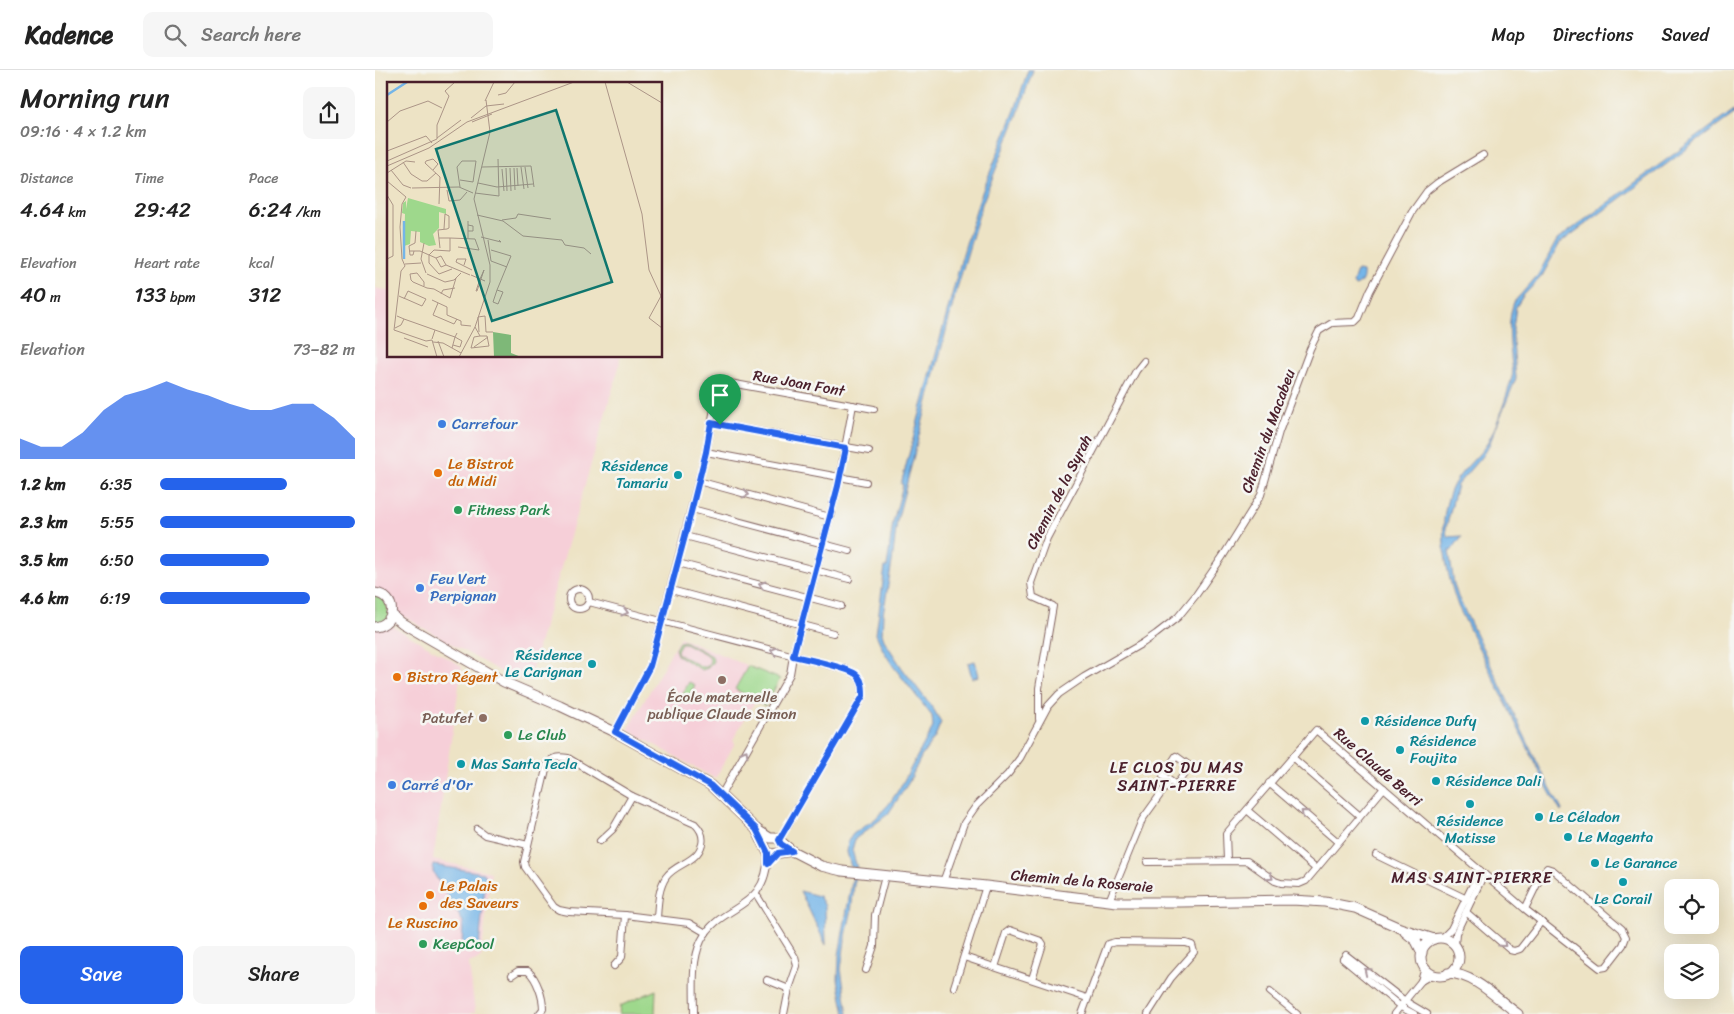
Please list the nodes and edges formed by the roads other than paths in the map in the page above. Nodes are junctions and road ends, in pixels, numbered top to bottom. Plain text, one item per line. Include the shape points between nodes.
1 (1483, 155) dead end
2 (1144, 361) dead end
3 (853, 406) junction
4 (874, 409) dead end
5 (711, 423) junction
6 (846, 448) junction
7 (869, 451) dead end
8 (706, 452) junction
9 (840, 477) junction
10 (699, 482) junction
11 (866, 482) dead end
12 (692, 509) junction
13 (830, 517) junction
14 (685, 536) junction
15 (823, 544) junction
16 (850, 551) dead end
17 (677, 563) junction
18 (816, 570) junction
19 (849, 579) dead end
20 (671, 590) junction
21 (375, 593) edge
22 (809, 598) junction
23 (589, 602) dead end
24 (841, 606) dead end
25 (391, 614) junction
26 (662, 622) junction
27 (387, 623) junction
28 (402, 623) junction
29 (801, 625) junction
30 (375, 627) edge
31 (833, 633) dead end
32 (793, 656) junction
33 (1039, 720) junction
34 (615, 732) junction
35 (1292, 757) junction
36 (1170, 781) junction
37 (1269, 783) junction
38 (1384, 788) junction
39 (721, 795) junction
40 (632, 796) junction
41 (1247, 810) junction
42 (1360, 816) junction
43 (477, 829) dead end
44 (600, 841) dead end
45 (1338, 842) junction
46 (528, 845) junction
47 (774, 846) junction
48 (1376, 855) dead end
49 (1227, 860) junction
50 (1147, 862) dead end
51 (1316, 869) junction
52 (1482, 872) junction
53 (885, 876) junction
54 (943, 882) junction
55 (986, 886) junction
56 (756, 894) junction
57 (1468, 900) junction
58 (1109, 901) junction
59 (1525, 910) junction
60 (1466, 912) junction
61 (625, 915) junction
62 (657, 918) junction
63 (1541, 922) junction
64 (1400, 928) junction
65 (706, 933) junction
66 (1438, 939) junction
67 (1455, 945) junction
68 (1422, 953) junction
69 (964, 957) junction
70 (1458, 960) junction
71 (614, 966) dead end
72 (995, 967) junction
73 (1425, 968) junction
74 (866, 970) dead end
75 (1448, 973) junction
76 (1433, 974) junction
77 (511, 975) dead end
78 (1032, 979) junction
79 (1471, 979) junction
80 (767, 980) dead end
81 (1421, 981) junction
82 (954, 987) dead end
83 (789, 989) junction
84 (1270, 992) dead end
85 (1087, 998) junction
86 (1403, 1004) junction
87 (539, 1014) edge
88 (693, 1014) edge
89 (784, 1014) edge
90 (1082, 1014) edge
91 (1148, 1014) edge
92 (1297, 1014) edge
93 (1395, 1014) edge
94 (1414, 1014) edge
95 (1427, 1014) edge
96 (1518, 1014) edge

1 - 33 street, Chemin du Macabeu via 1427,191 1412,212 1359,318 1355,322 1332,324 1319,331 1279,432 1261,494 1190,602 1178,617 1143,643 1059,694
2 - 33 street, Chemin de la Syrah via 1047,538 1031,582 1033,598 1053,606 1039,688
3 - 4 street, Rue Joan Font
3 - 5 street, Rue Joan Font via 719,381
3 - 6 street
5 - 6 street
5 - 8 street
6 - 7 street
6 - 9 street
8 - 9 street
8 - 10 street
9 - 11 street
9 - 13 street
10 - 12 street
10 -> 13 street
12 - 14 street
12 - 15 street
13 - 15 street
14 - 17 street
14 - 18 street
15 - 16 street
15 - 18 street
17 - 20 street
22 -> 17 street
18 - 19 street
18 - 22 street
20 - 26 street
20 - 29 street
21 - 25 street via 388,599
22 - 24 street
22 - 29 street
23 -> 26 street
25 - 27 street
25 - 28 street, Chemin de la Roseraie
32 -> 26 street
26 - 34 street via 650,666
27 - 28 street
27 - 30 street
28 - 34 street, Chemin de la Roseraie via 504,682
29 - 31 street
29 - 32 street
39 -> 32 street via 790,674
32 - 47 street via 857,674 863,684 863,696
33 - 54 street, Chemin du Macabeu via 1020,758 964,823
34 - 39 street, Chemin de la Roseraie via 710,785
35 - 37 street, Rue Claude Berri
35 - 38 street, Rue Claude Berri via 1316,730
35 - 42 street
36 - 36 street via 1176,785 1190,766 1175,756 1163,776
36 - 58 street via 1142,820
37 - 41 street, Rue Claude Berri
45 -> 37 street
38 - 42 street
38 - 52 street, Rue Claude Berri
39 - 47 street, Chemin de la Roseraie
40 - 44 street via 613,829
40 - 46 street via 568,758 559,756 552,759 547,765
40 - 62 street via 695,824 703,838 699,853 664,879
41 - 49 street, Rue Claude Berri via 1227,834
41 - 51 street
42 - 45 street
43 - 46 street via 485,836
45 - 51 street
46 - 61 street via 523,862 525,867 554,907
47 - 53 street, Chemin de la Roseraie via 841,872
47 - 56 street
48 - 57 street
49 - 50 street
49 -> 51 street via 1247,861 1281,883 1299,884
52 - 57 street
52 - 59 street, Rue Claude Berri
53 - 54 street, Chemin de la Roseraie
53 - 74 street via 875,915 874,946
54 - 55 street, Chemin de la Roseraie
55 - 58 street, Chemin de la Roseraie
55 - 69 street
56 - 65 street via 713,924
56 - 83 street via 795,957 797,966
57 - 60 street
57 - 66 street via 1451,930
58 - 64 street, Chemin de la Roseraie via 1325,902 1355,908
59 - 63 street, Rue Claude Berri
59 - 63 street, Rue Claude Berri via 1547,868 1622,929 1626,937 1606,967 1600,968
60 -> 63 street via 1514,951 1520,949
60 - 67 street via 1456,933
61 - 62 street
61 - 71 street via 622,957
62 - 65 street via 689,922
64 - 66 street, Chemin de la Roseraie
64 - 68 street, Chemin de la Roseraie via 1416,941
65 - 88 street via 694,964
66 - 67 street
66 - 68 street via 1424,947
67 - 70 street
68 - 73 street
69 - 72 street
69 - 82 street
70 - 75 street
70 - 79 street
72 - 78 street
72 - 78 street via 1010,930 1043,944
73 - 76 street
73 - 81 street
75 - 76 street
75 - 79 street
76 - 81 street
77 - 87 street via 518,971 532,974 543,1001
78 - 85 street
79 - 96 street
80 - 83 street
81 - 86 street
83 - 89 street
84 - 92 street
85 - 90 street
85 - 91 street via 1108,944 1186,943 1192,946 1194,952 1171,978
86 -> 86 street via 1346,955 1343,959
86 - 93 street
86 - 94 street
86 - 95 street

